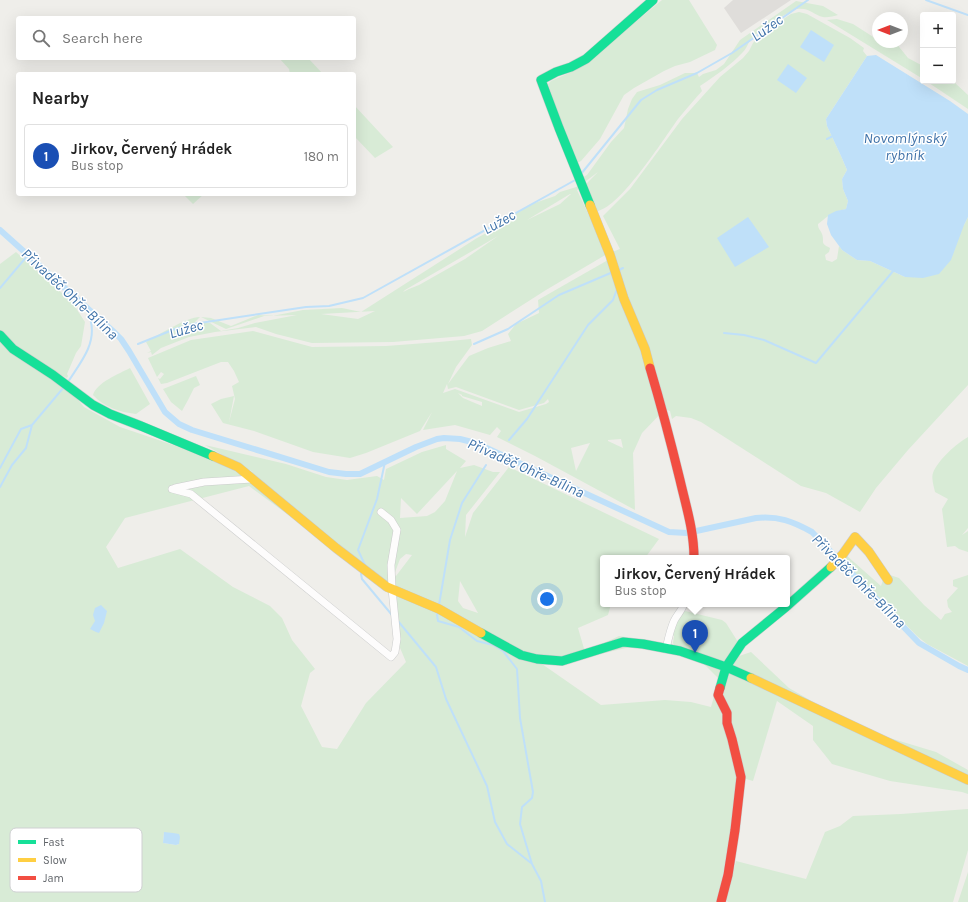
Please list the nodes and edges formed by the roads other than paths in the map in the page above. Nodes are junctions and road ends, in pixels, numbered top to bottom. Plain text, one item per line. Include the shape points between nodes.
1 (652, 0) edge
2 (0, 335) edge
3 (252, 479) junction
4 (381, 512) dead end
5 (694, 555) edge
6 (888, 580) dead end
7 (392, 589) junction
8 (790, 600) edge
9 (683, 607) edge
10 (782, 607) edge
11 (666, 649) junction
12 (726, 667) junction
13 (968, 780) edge
14 (721, 902) edge

1 - 5 street via 586,59 541,80 645,349 667,427 693,539
2 - 3 street via 13,349 93,405 238,467
3 - 7 street via 336,548
3 - 7 street via 204,482 172,489 191,494 391,657 395,652 397,639
4 - 7 street via 398,530 391,565
6 - 8 street via 855,537 834,564
7 - 11 street via 436,607 521,655 537,659 562,661 623,642
9 - 11 street via 674,621
10 - 12 street via 742,643
11 - 12 street via 680,651
12 - 13 street
12 - 14 street via 718,695 727,713 741,777 733,845

